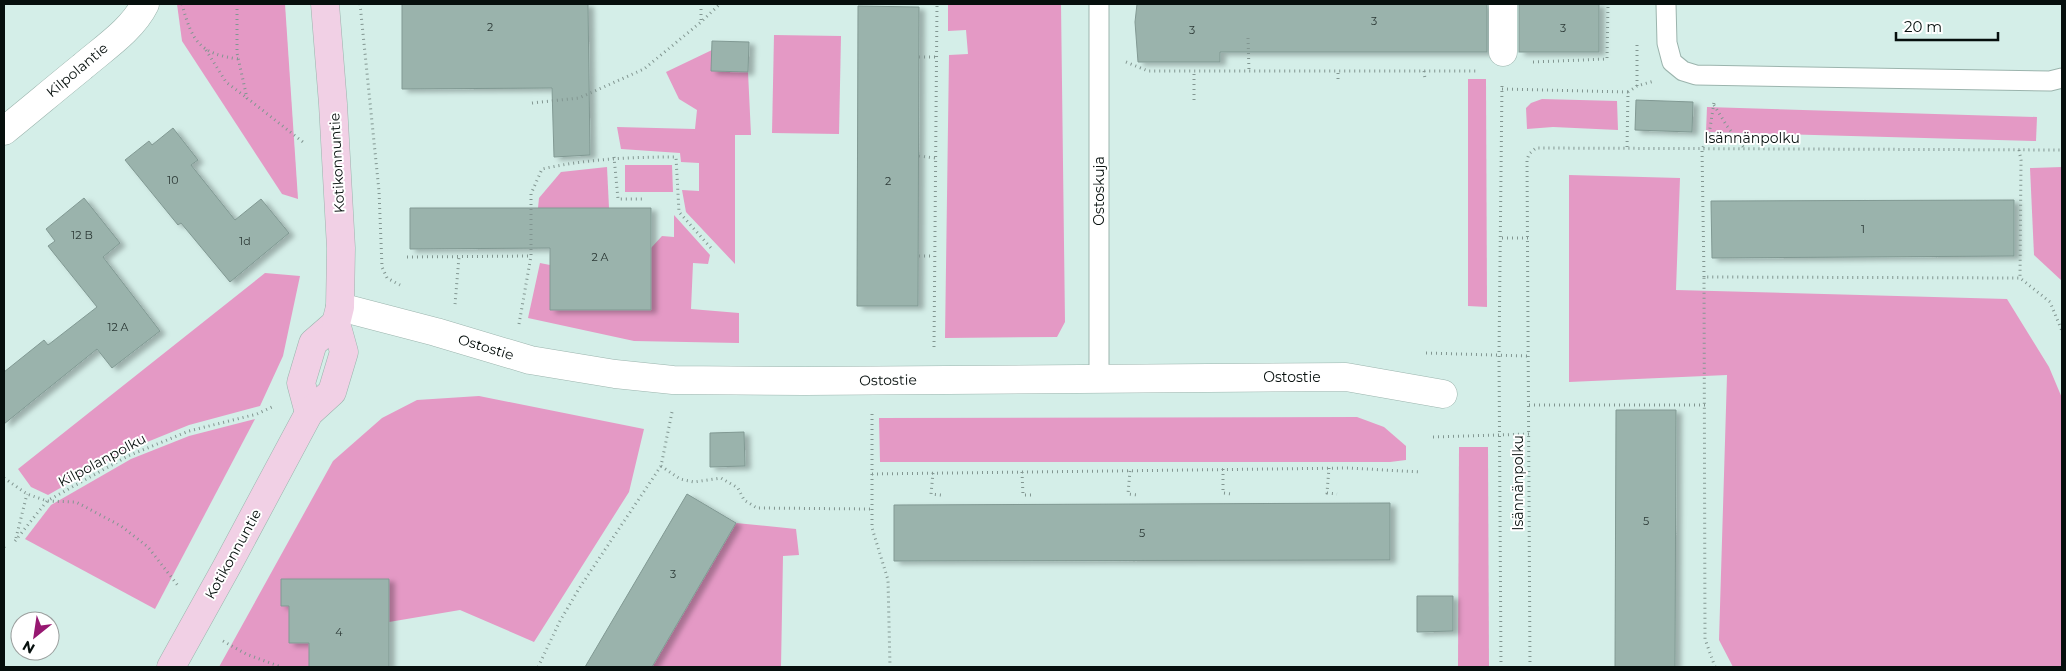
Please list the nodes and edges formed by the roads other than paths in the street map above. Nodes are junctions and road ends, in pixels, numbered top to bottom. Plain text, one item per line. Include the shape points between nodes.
1 (145, 4) edge
2 (325, 4) edge
3 (1099, 4) edge
4 (1503, 4) edge
5 (1666, 4) edge
6 (1503, 52) dead end
7 (2062, 78) edge
8 (4, 131) edge
9 (338, 315) junction
10 (1099, 378) junction
11 (1443, 394) dead end
12 (171, 667) edge

1 - 8 street, Kilpolantie via 109,44
2 - 9 street, Kotikonnuntie via 338,173 341,248
3 - 10 lane, Ostoskuja
4 - 6 street
5 - 7 lane via 1667,44 1672,62 1696,75 2050,81
9 - 10 street, Ostostie via 436,332 530,360 673,380
9 - 12 street, Kotikonnuntie via 313,343 301,383 309,413
10 - 11 street, Ostostie via 1346,376

